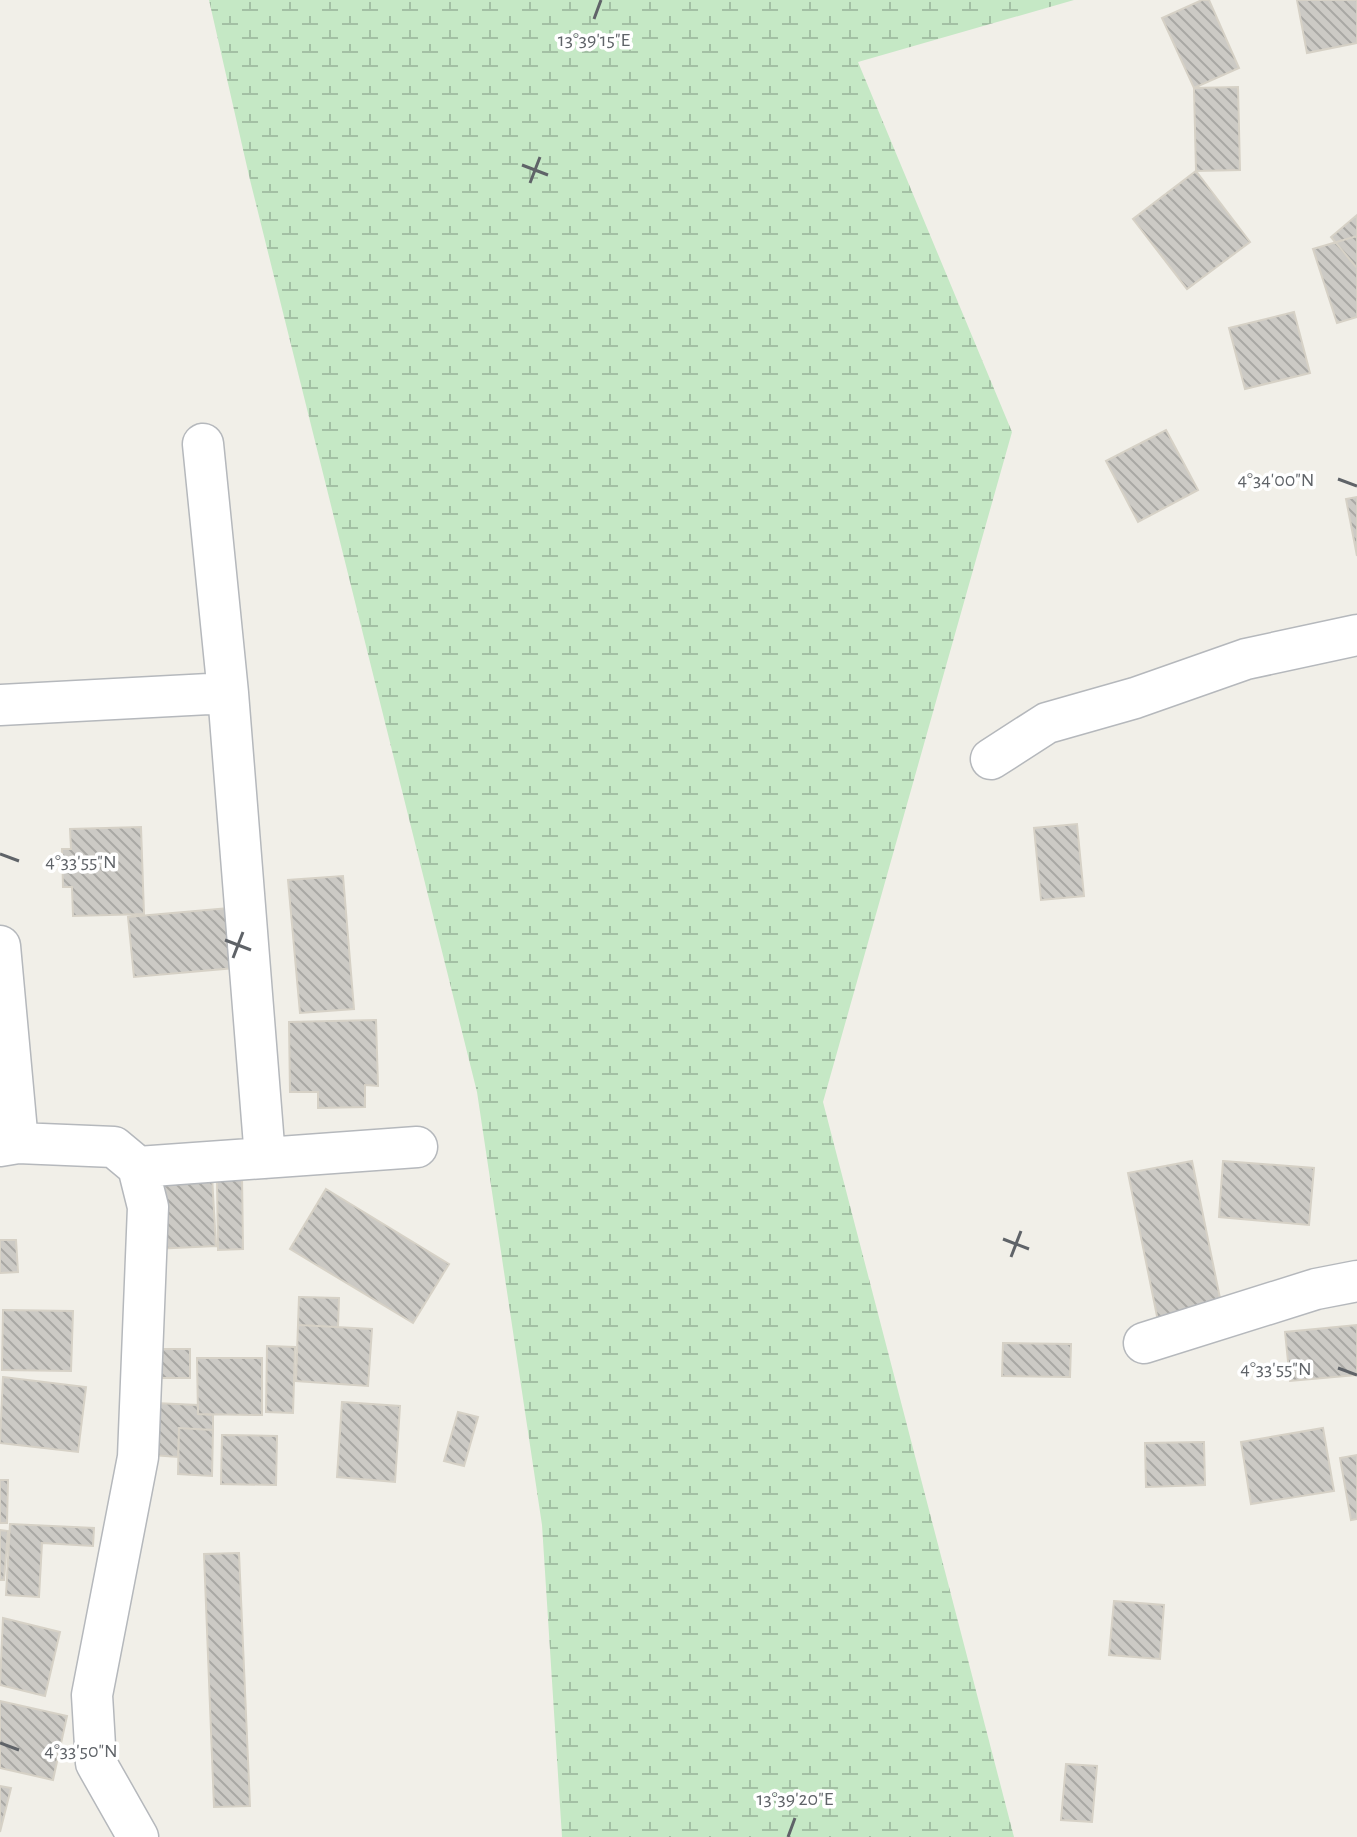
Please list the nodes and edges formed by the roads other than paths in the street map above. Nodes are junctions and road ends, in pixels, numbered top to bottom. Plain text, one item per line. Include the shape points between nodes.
1 (203, 444) dead end
2 (1357, 635) edge
3 (228, 693) junction
4 (0, 705) edge
5 (991, 759) dead end
6 (0, 946) edge
7 (9, 1144) edge
8 (417, 1147) dead end
9 (265, 1158) junction
10 (138, 1167) junction
11 (1357, 1281) edge
12 (1144, 1343) dead end
13 (138, 1837) edge

1 - 3 street
2 - 5 street via 1246,659 1047,723
3 - 4 street
3 - 9 street
6 - 7 street
7 - 10 street via 114,1147
8 - 9 street
9 - 10 street
10 - 13 street via 148,1207 138,1457 92,1695 96,1763
11 - 12 street

